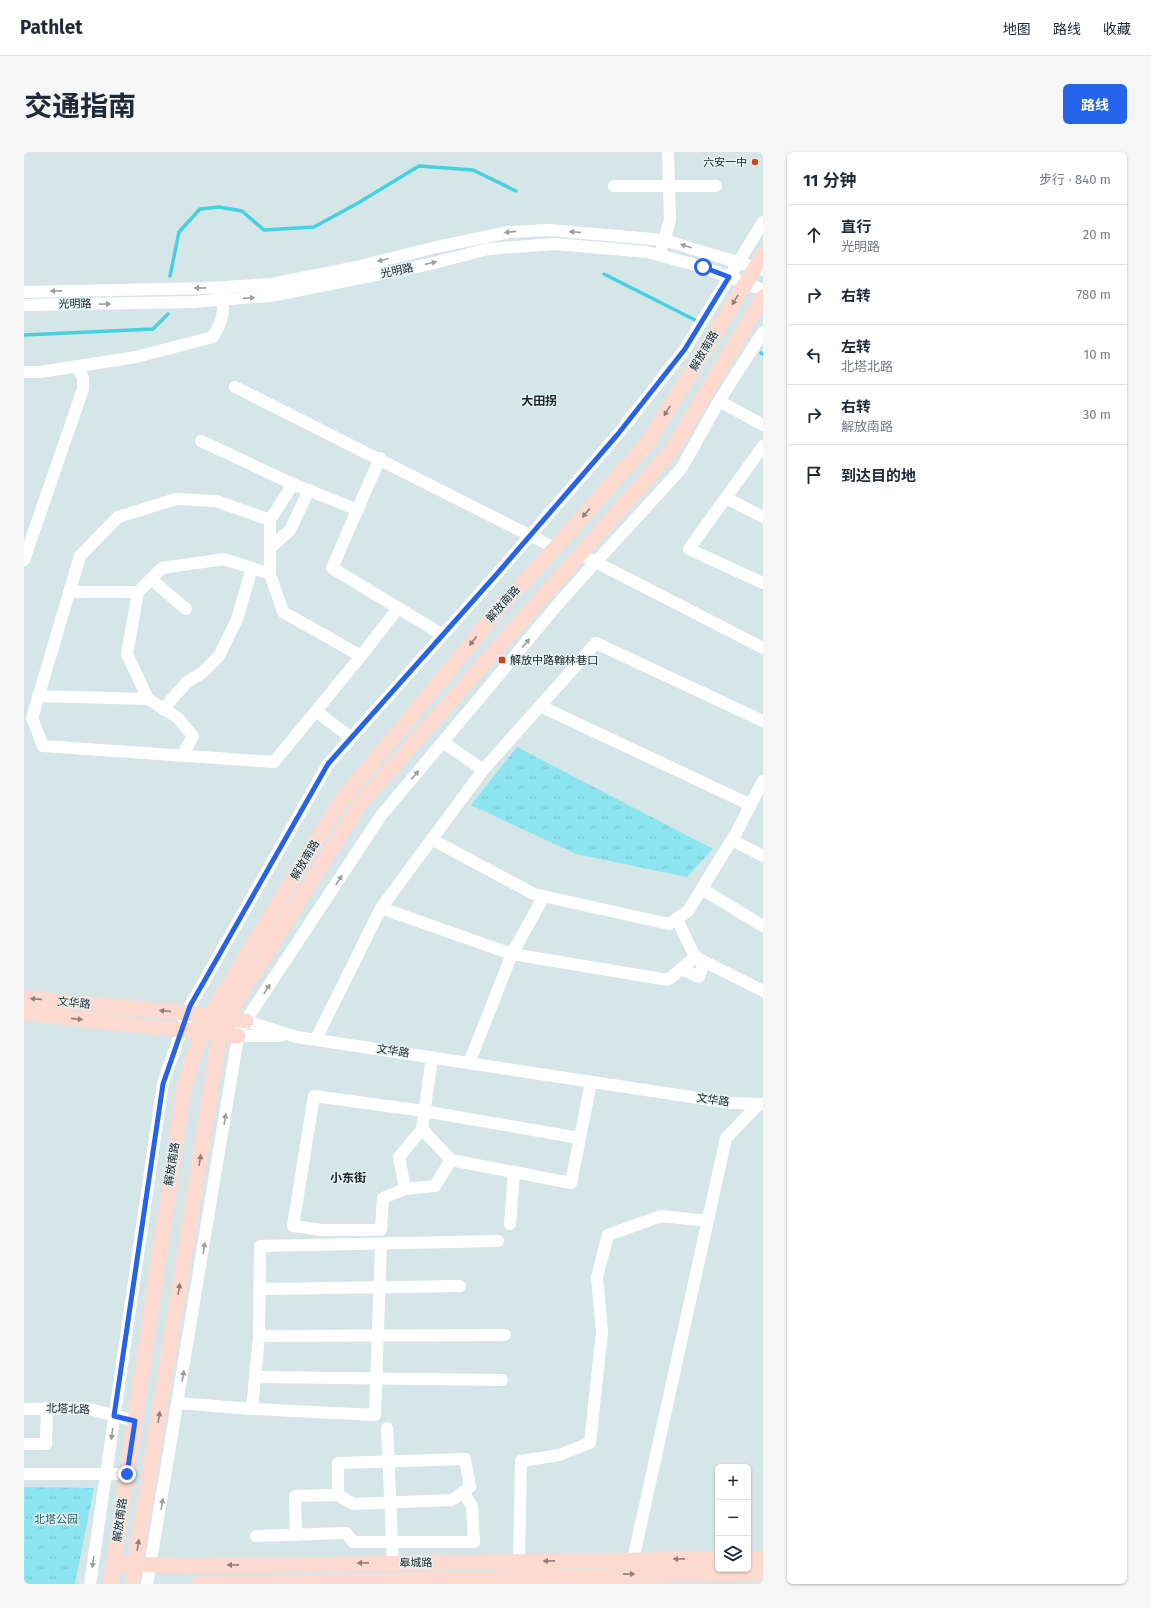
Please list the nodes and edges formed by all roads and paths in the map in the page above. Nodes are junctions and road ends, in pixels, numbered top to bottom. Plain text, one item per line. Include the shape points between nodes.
1 (668, 152) edge
2 (614, 186) dead end
3 (669, 186) junction
4 (716, 186) dead end
5 (763, 222) edge
6 (664, 240) junction
7 (763, 255) edge
8 (660, 256) junction
9 (738, 263) junction
10 (759, 269) edge
11 (729, 277) junction
12 (745, 283) junction
13 (220, 287) junction
14 (763, 290) edge
15 (24, 292) edge
16 (763, 297) edge
17 (223, 300) junction
18 (24, 305) edge
19 (763, 332) edge
20 (77, 366) junction
21 (24, 372) edge
22 (235, 387) dead end
23 (719, 400) junction
24 (763, 425) edge
25 (201, 441) dead end
26 (763, 446) edge
27 (380, 458) junction
28 (293, 484) junction
29 (309, 490) junction
30 (726, 498) junction
31 (358, 510) junction
32 (763, 517) edge
33 (270, 520) junction
34 (529, 536) junction
35 (270, 548) junction
36 (555, 548) junction
37 (580, 554) junction
38 (24, 560) edge
39 (596, 562) junction
40 (252, 568) junction
41 (270, 574) junction
42 (151, 579) junction
43 (763, 583) edge
44 (69, 592) junction
45 (138, 592) junction
46 (398, 608) junction
47 (186, 609) dead end
48 (443, 635) junction
49 (763, 648) edge
50 (361, 656) junction
51 (38, 696) junction
52 (148, 699) junction
53 (540, 706) junction
54 (163, 709) junction
55 (316, 710) junction
56 (763, 721) edge
57 (350, 738) junction
58 (443, 742) junction
59 (182, 756) junction
60 (483, 770) junction
61 (762, 786) edge
62 (751, 805) junction
63 (431, 839) junction
64 (732, 840) junction
65 (763, 856) edge
66 (702, 889) junction
67 (544, 896) junction
68 (381, 908) junction
69 (677, 919) junction
70 (763, 926) edge
71 (512, 954) junction
72 (700, 960) junction
73 (681, 969) junction
74 (763, 991) edge
75 (24, 998) edge
76 (24, 1013) edge
77 (187, 1013) junction
78 (210, 1016) junction
79 (226, 1018) junction
80 (246, 1021) junction
81 (182, 1029) junction
82 (202, 1031) junction
83 (220, 1034) junction
84 (238, 1036) junction
85 (297, 1037) junction
86 (316, 1040) junction
87 (432, 1057) junction
88 (469, 1063) junction
89 (591, 1082) junction
90 (760, 1104) edge
91 (424, 1111) junction
92 (422, 1129) junction
93 (579, 1138) junction
94 (451, 1160) junction
95 (514, 1172) junction
96 (405, 1189) junction
97 (708, 1221) junction
98 (510, 1224) dead end
99 (498, 1241) dead end
100 (381, 1244) junction
101 (460, 1286) dead end
102 (380, 1287) junction
103 (259, 1288) junction
104 (505, 1335) dead end
105 (259, 1336) junction
106 (255, 1376) junction
107 (502, 1380) dead end
108 (178, 1403) junction
109 (24, 1408) edge
110 (46, 1408) junction
111 (252, 1409) junction
112 (114, 1416) junction
113 (135, 1421) junction
114 (387, 1428) dead end
115 (24, 1444) edge
116 (24, 1474) edge
117 (106, 1474) junction
118 (127, 1474) junction
119 (463, 1492) junction
120 (338, 1495) junction
121 (296, 1535) junction
122 (256, 1536) dead end
123 (751, 1558) edge
124 (763, 1558) edge
125 (715, 1559) edge
126 (632, 1560) junction
127 (519, 1561) junction
128 (393, 1563) junction
129 (114, 1564) junction
130 (135, 1564) junction
131 (152, 1565) junction
132 (763, 1573) edge
133 (599, 1579) edge
134 (111, 1583) edge
135 (139, 1583) edge
136 (90, 1584) edge
137 (198, 1584) edge

1 - 3 street
2 - 3 street
3 - 4 street
3 - 6 street via 670,220
5 - 9 street
6 - 8 street
9 -> 6 street, 光明路
6 -> 13 street, 光明路 via 549,230 509,232 271,284
7 - 10 main road, 解放南路
8 - 11 street, 光明路
17 -> 8 street, 光明路 via 270,296 331,285 488,249 555,244 647,252
9 - 10 street, 光明路
9 - 11 street
10 - 12 main road, 解放南路
11 - 12 street, 光明路
11 - 34 street via 685,349 618,434
12 - 14 street, 光明路
12 -> 36 main road, 解放南路 via 649,441
13 -> 15 street, 光明路
13 - 17 street
16 - 37 main road, 解放南路 via 672,450
18 -> 17 street, 光明路
17 - 20 street via 222,322 213,337 136,357
19 - 23 street
20 - 21 street
20 - 38 street via 83,378 83,389
22 - 27 street
23 - 24 street
23 - 39 street via 681,469
25 - 28 street
26 - 30 street
27 - 31 street
27 - 34 street
28 - 29 street
28 - 33 street
29 - 31 street
29 - 35 street via 290,530
30 - 32 street
30 - 43 street via 689,549
31 - 46 street via 332,568
33 - 35 street
33 - 44 street via 216,500 176,499 118,518 80,556
34 - 36 street
34 - 48 street
35 - 41 street
36 -> 78 main road, 解放南路 via 492,616 340,802
37 - 39 street
37 - 79 main road, 解放南路 via 359,805
39 - 49 street
58 -> 39 street
40 - 41 street
40 - 42 street via 224,559 162,568
40 - 54 street via 237,619 219,656 202,673 187,682
41 - 50 street via 283,612
42 - 45 street
42 - 47 street
44 - 45 street
44 - 51 street
45 - 52 street via 127,654
46 - 48 street
46 - 50 street
48 - 57 street
50 - 55 street
51 - 52 street
51 - 59 street via 32,718 43,746
52 - 54 street
53 - 56 street via 596,643
53 - 60 street
53 - 62 street
54 - 59 street via 178,718 193,736
55 - 57 street
55 - 59 street via 274,762
57 - 77 street via 328,764
58 - 60 street
80 -> 58 street via 380,818
60 - 63 street
61 - 62 street
62 - 64 street
63 - 67 street via 534,894
63 - 68 street
64 - 65 street
64 - 66 street
66 - 69 street via 688,911
66 - 70 street
67 - 69 street via 669,924
67 - 71 street
68 - 71 street
68 - 86 street
69 - 72 street
71 - 73 street via 668,980
71 - 88 street
72 - 73 street
72 - 73 street via 699,977
72 - 74 street
77 -> 75 main road, 文华路
76 -> 81 main road, 文华路
77 - 78 main road, 文华路
77 - 81 street
78 - 79 main road, 文华路
78 - 82 main road, 解放南路
79 - 80 main road, 文华路
79 - 83 main road, 解放南路
80 - 84 street
80 - 85 street, 文华路
81 - 82 main road, 文华路
81 - 112 street via 163,1084
82 - 83 main road, 文华路
82 - 113 main road, 解放南路 via 184,1088
83 - 84 main road, 文华路
130 -> 83 main road, 解放南路
84 - 85 street
108 -> 84 street
85 - 86 street, 文华路
86 - 87 street, 文华路
87 - 88 street, 文华路
87 - 91 street
88 - 89 street, 文华路
89 - 90 street, 文华路 via 732,1103
89 - 93 street
90 - 97 street via 726,1138
91 - 92 street
91 - 93 street
91 - 96 street via 314,1096 293,1226 322,1230 381,1230 383,1198
92 - 94 street
92 - 96 street via 399,1157
93 - 95 street via 571,1182
94 - 95 street
94 - 96 street via 435,1186
95 - 98 street
97 - 126 street
97 - 127 street via 661,1216 608,1235 597,1277 602,1332 590,1443 559,1455 521,1461
99 - 100 street
100 - 102 street
100 - 103 street via 260,1246
101 - 102 street
102 - 103 street
102 - 111 street via 375,1415
103 - 105 street
104 - 105 street
105 - 106 street
106 - 107 street
106 - 111 street
108 - 111 street
131 -> 108 street
109 - 110 street, 北塔北路
110 - 112 street, 北塔北路 via 86,1408
110 - 115 street via 46,1444
112 - 113 street, 北塔北路
112 -> 117 street
113 - 118 main road, 解放南路
114 - 128 street
116 - 117 street
117 - 118 street
117 -> 136 street
118 - 129 main road, 解放南路
119 - 120 street via 452,1500 353,1504
119 - 120 street via 470,1487 465,1459 338,1463
119 - 121 street via 472,1506 474,1542 353,1542 346,1533
120 - 121 street via 295,1496
121 - 122 street
123 - 124 main road
125 -> 126 main road, 皋城路
126 -> 127 main road, 皋城路
127 - 128 main road, 皋城路
128 -> 131 main road, 皋城路
129 - 130 main road, 皋城路
129 - 134 main road, 解放南路
130 - 131 main road, 皋城路
130 - 135 main road, 解放南路
131 - 135 street
133 -> 132 main road, 皋城路
133 - 137 main road, 皋城路
134 - 135 main road

